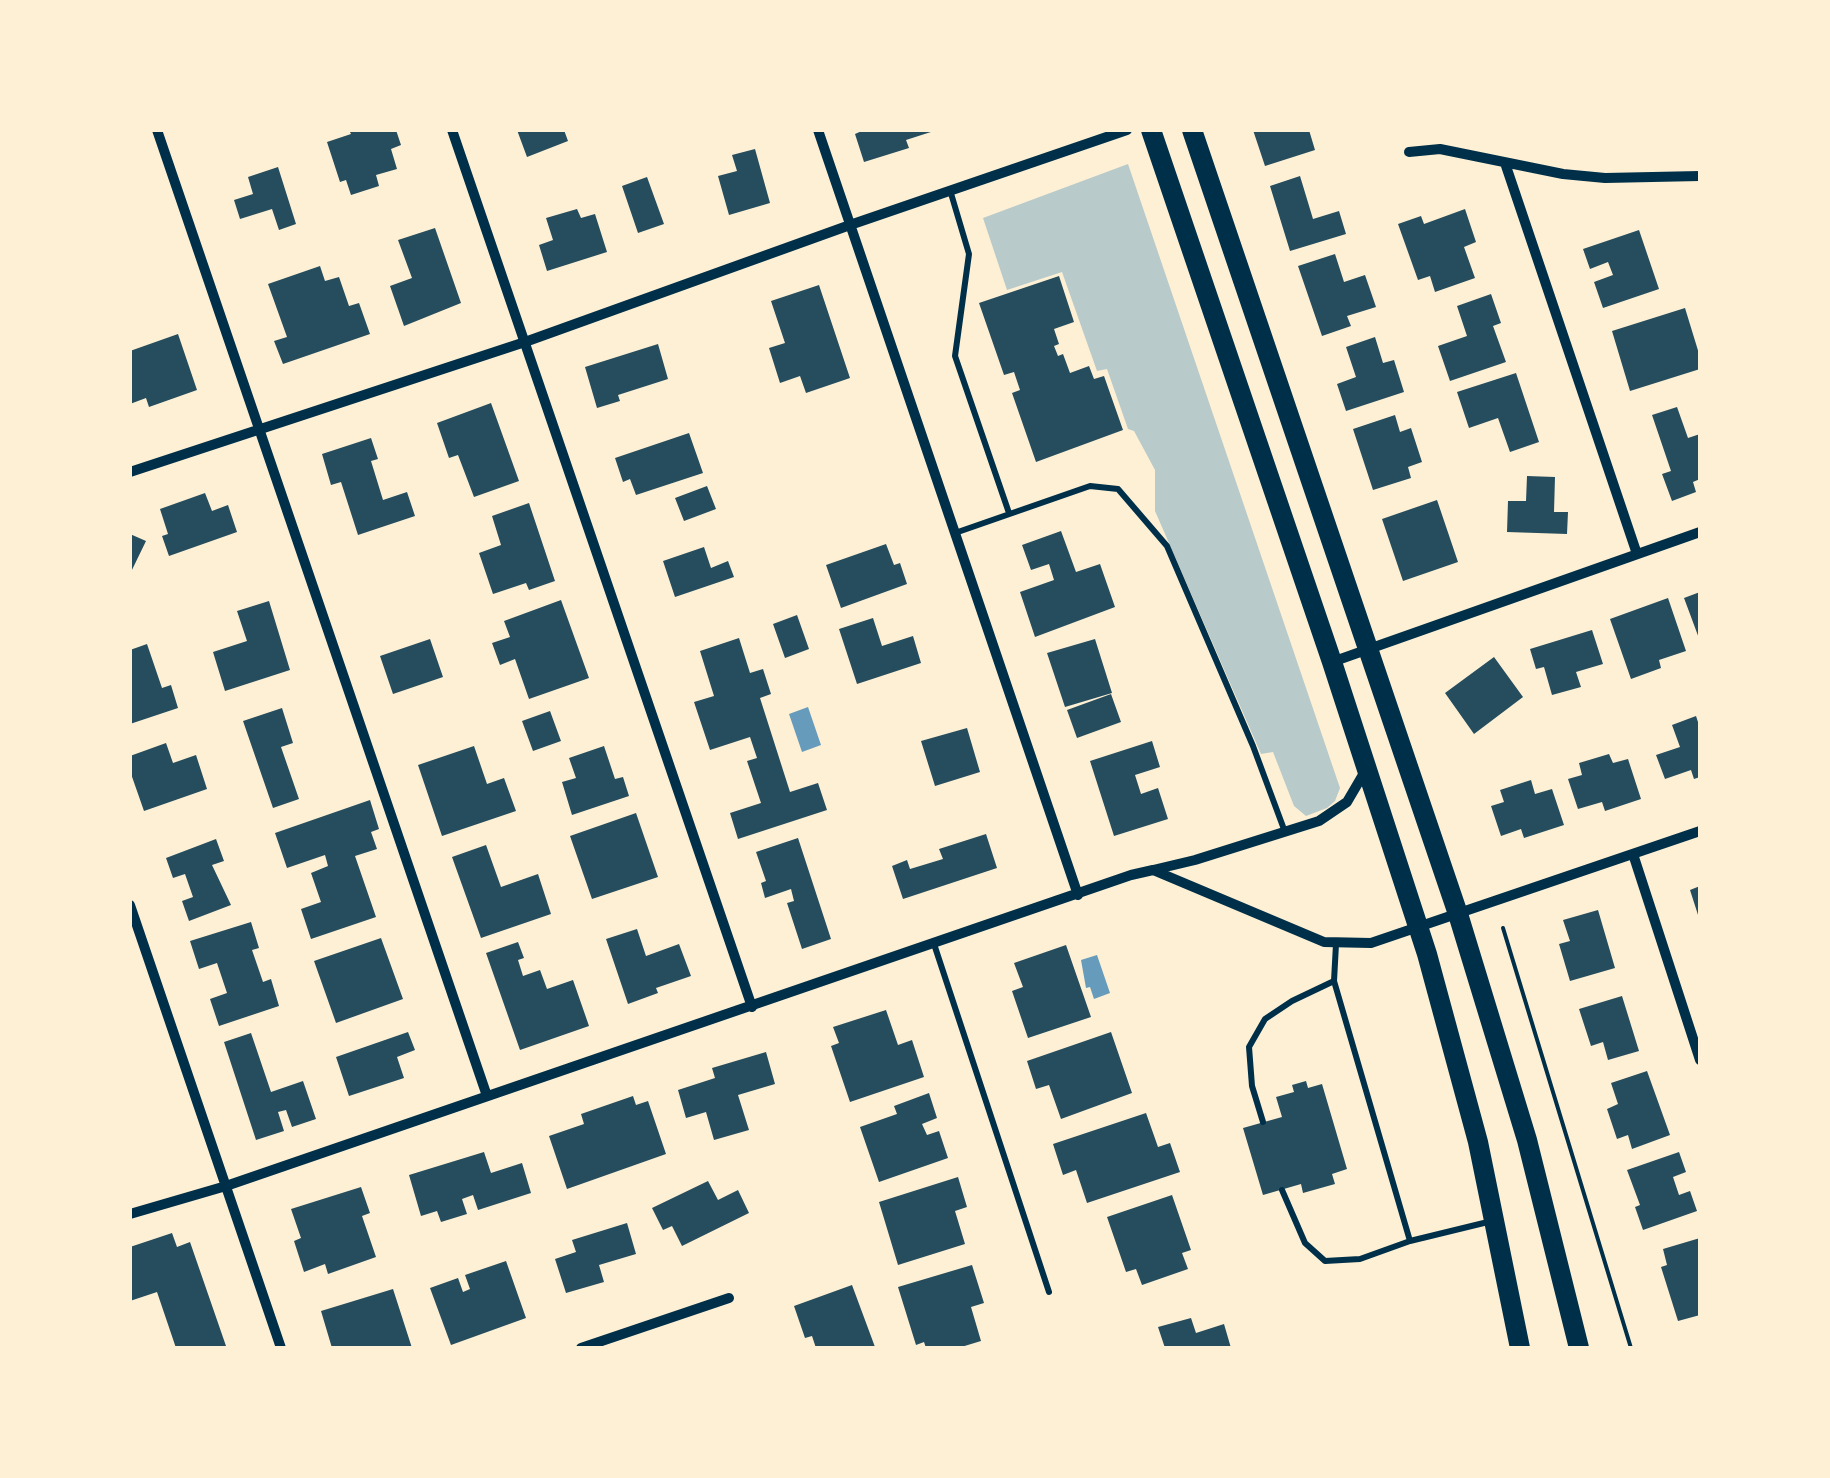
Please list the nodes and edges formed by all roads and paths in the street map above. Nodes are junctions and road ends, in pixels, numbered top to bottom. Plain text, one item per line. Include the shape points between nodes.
1 (157, 130) edge
2 (452, 130) edge
3 (818, 130) edge
4 (1127, 130) edge
5 (1150, 130) edge
6 (1192, 130) edge
7 (1408, 152) dead end
8 (1505, 163) junction
9 (1700, 176) edge
10 (950, 190) junction
11 (850, 224) junction
12 (525, 342) junction
13 (259, 428) junction
14 (130, 472) edge
15 (1009, 513) junction
16 (1700, 532) edge
17 (955, 533) junction
18 (1637, 554) junction
19 (1370, 648) junction
20 (1332, 662) junction
21 (1367, 768) junction
22 (1700, 830) edge
23 (1285, 832) junction
24 (1633, 854) junction
25 (1152, 870) junction
26 (1078, 895) junction
27 (130, 905) edge
28 (1458, 914) junction
29 (1419, 928) junction
30 (1503, 928) dead end
31 (934, 944) junction
32 (1336, 944) junction
33 (1334, 981) junction
34 (752, 1006) junction
35 (1700, 1060) edge
36 (487, 1096) junction
37 (1264, 1122) dead end
38 (226, 1186) junction
39 (1282, 1190) dead end
40 (130, 1214) edge
41 (1496, 1220) junction
42 (1410, 1242) junction
43 (1049, 1292) dead end
44 (729, 1298) dead end
45 (281, 1348) edge
46 (581, 1348) edge
47 (1520, 1348) edge
48 (1579, 1348) edge
49 (1631, 1348) edge

1 - 13 street
2 - 12 street
3 - 11 street
4 - 10 street
5 - 20 main road
6 - 19 main road
7 - 8 street via 1440,149
8 - 9 street via 1605,178
8 - 18 street
10 - 11 street
10 - 15 lane via 970,254 955,356
11 - 12 street
11 - 17 street
12 - 13 street
12 - 34 street
13 - 14 street
13 - 36 street
15 - 17 lane
15 - 23 lane via 1090,486 1118,489 1167,546
16 - 18 street
17 - 26 street
18 - 19 street
19 - 20 street
19 - 28 main road
20 - 21 main road
21 - 23 street via 1334,813
21 - 29 main road
22 - 24 street
23 - 25 street
24 - 28 street
24 - 35 street
25 - 26 street
25 - 32 street
26 - 31 street
27 - 38 street
28 - 29 street
28 - 48 main road via 1527,1140
29 - 32 street via 1371,943
29 - 41 main road
30 - 49 path
31 - 34 street
31 - 43 lane
32 - 33 lane
33 - 37 lane via 1265,1019 1249,1047
33 - 42 lane
34 - 36 street
36 - 38 street
38 - 40 street
38 - 45 street
39 - 42 lane via 1306,1243 1325,1261
41 - 42 lane
41 - 47 main road
44 - 46 street

